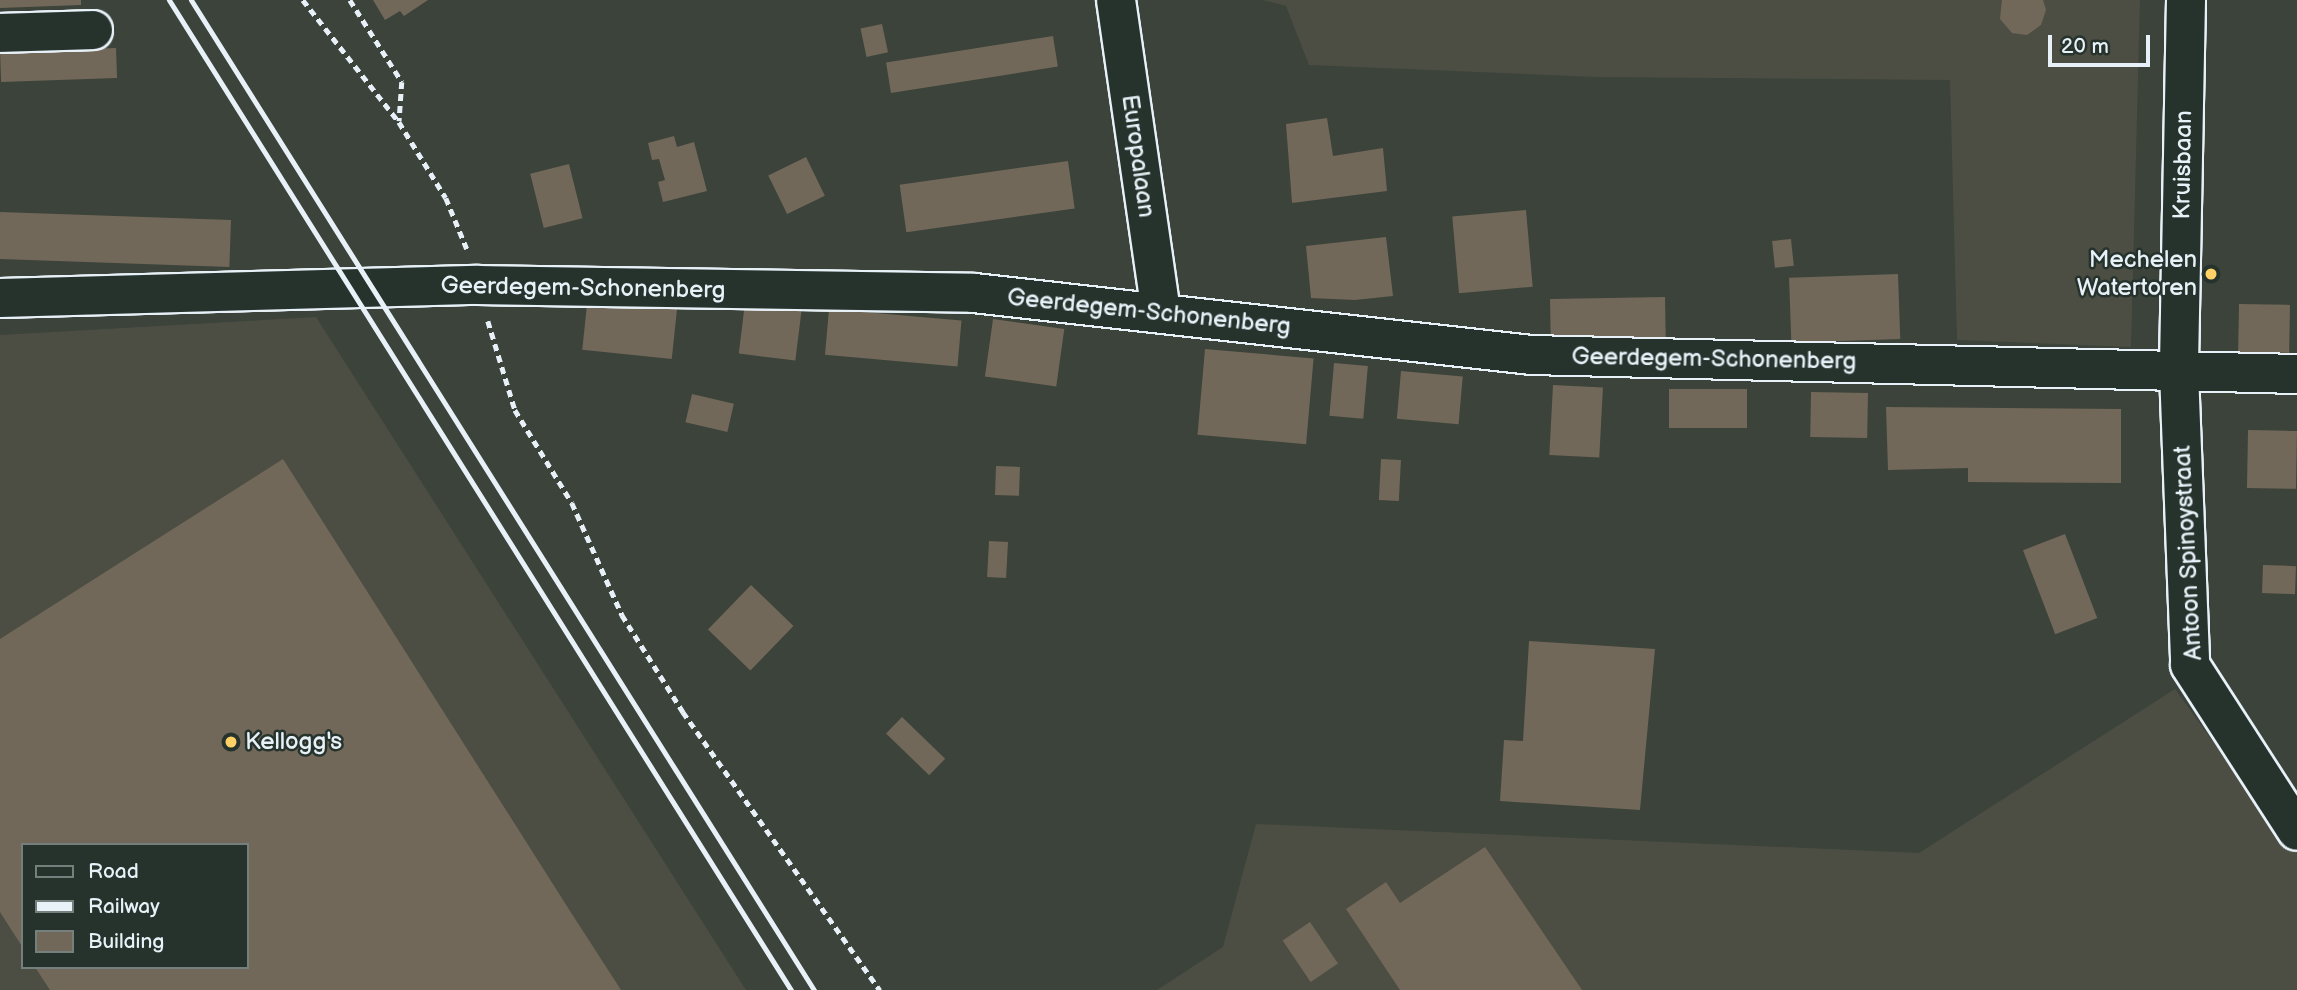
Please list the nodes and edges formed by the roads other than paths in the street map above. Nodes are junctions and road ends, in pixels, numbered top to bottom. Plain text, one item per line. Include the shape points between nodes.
1 (1116, 0) edge
2 (2186, 0) edge
3 (93, 30) dead end
4 (0, 33) edge
5 (0, 298) edge
6 (1161, 313) junction
7 (2179, 372) junction
8 (2297, 374) edge
9 (2297, 831) edge

1 - 6 street, Europalaan
2 - 7 street, Kruisbaan
3 - 4 street
5 - 6 street, Geerdegem-Schonenberg via 474,270 974,293
6 - 7 street, Geerdegem-Schonenberg via 1531,355
7 - 8 street, Geerdegem-Schonenberg
7 - 9 street, Antoon Spinoystraat via 2190,666

